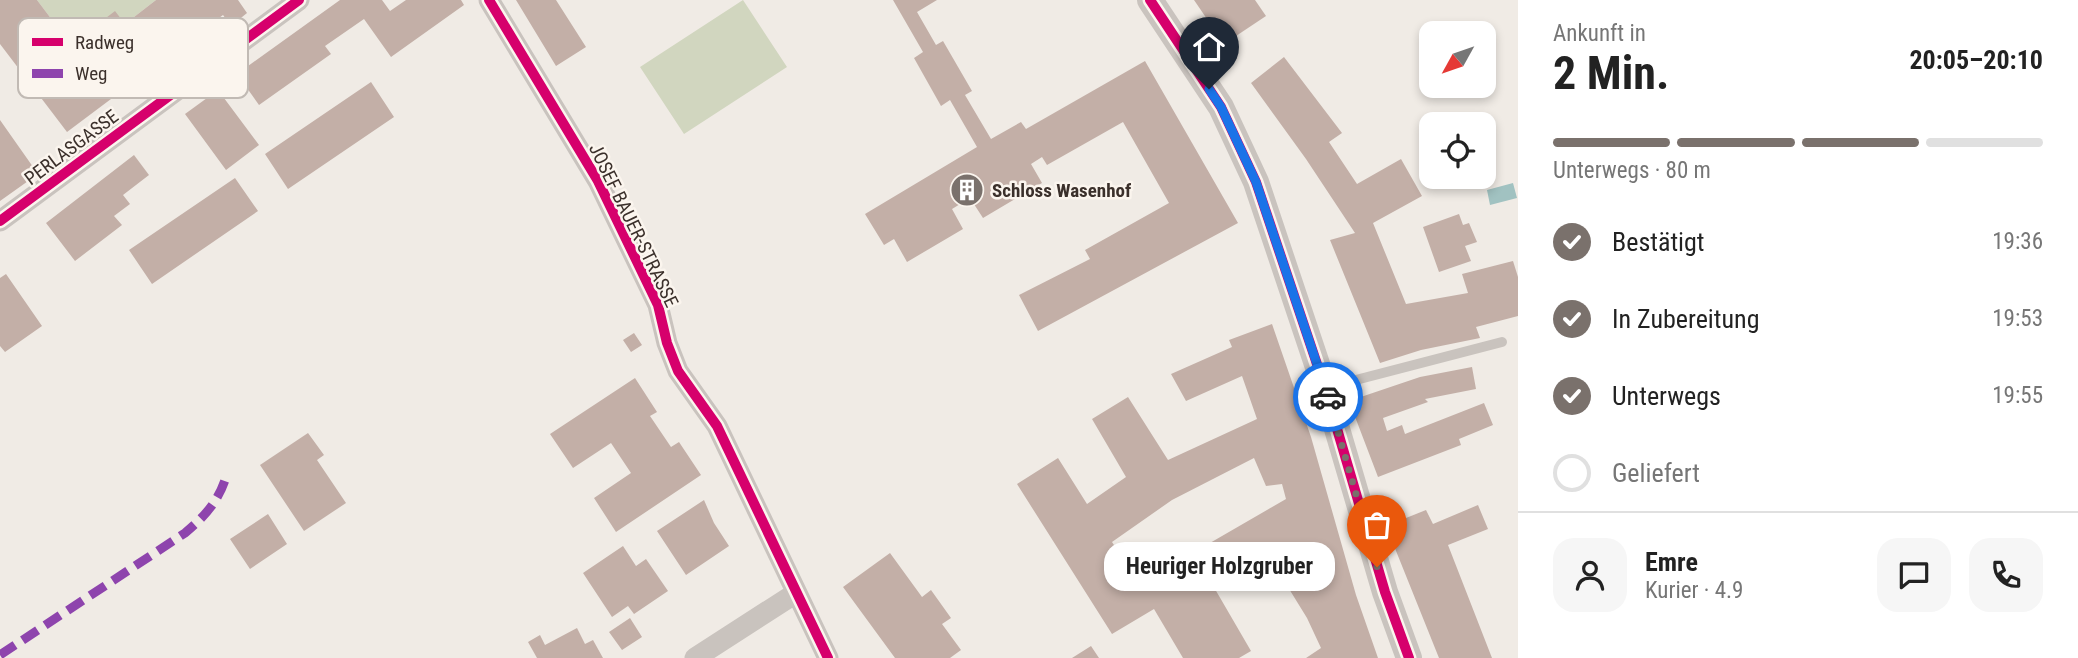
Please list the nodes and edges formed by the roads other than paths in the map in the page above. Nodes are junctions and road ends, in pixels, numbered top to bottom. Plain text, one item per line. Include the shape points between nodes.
1 (299, 0) edge
2 (489, 0) edge
3 (1150, 0) edge
4 (248, 38) edge
5 (167, 98) edge
6 (0, 222) edge
7 (1502, 342) dead end
8 (1325, 388) junction
9 (796, 593) junction
10 (695, 658) edge
11 (828, 658) edge
12 (1409, 658) edge

1 - 4 street, PERLASGASSE
2 - 9 street, JOSEF BAUER-STRASSE via 598,181 658,304 678,371 718,426
3 - 8 street via 1221,107 1256,182
5 - 6 street, PERLASGASSE
7 - 8 lane
8 - 12 street
9 - 10 street
9 - 11 street, JOSEF BAUER-STRASSE

